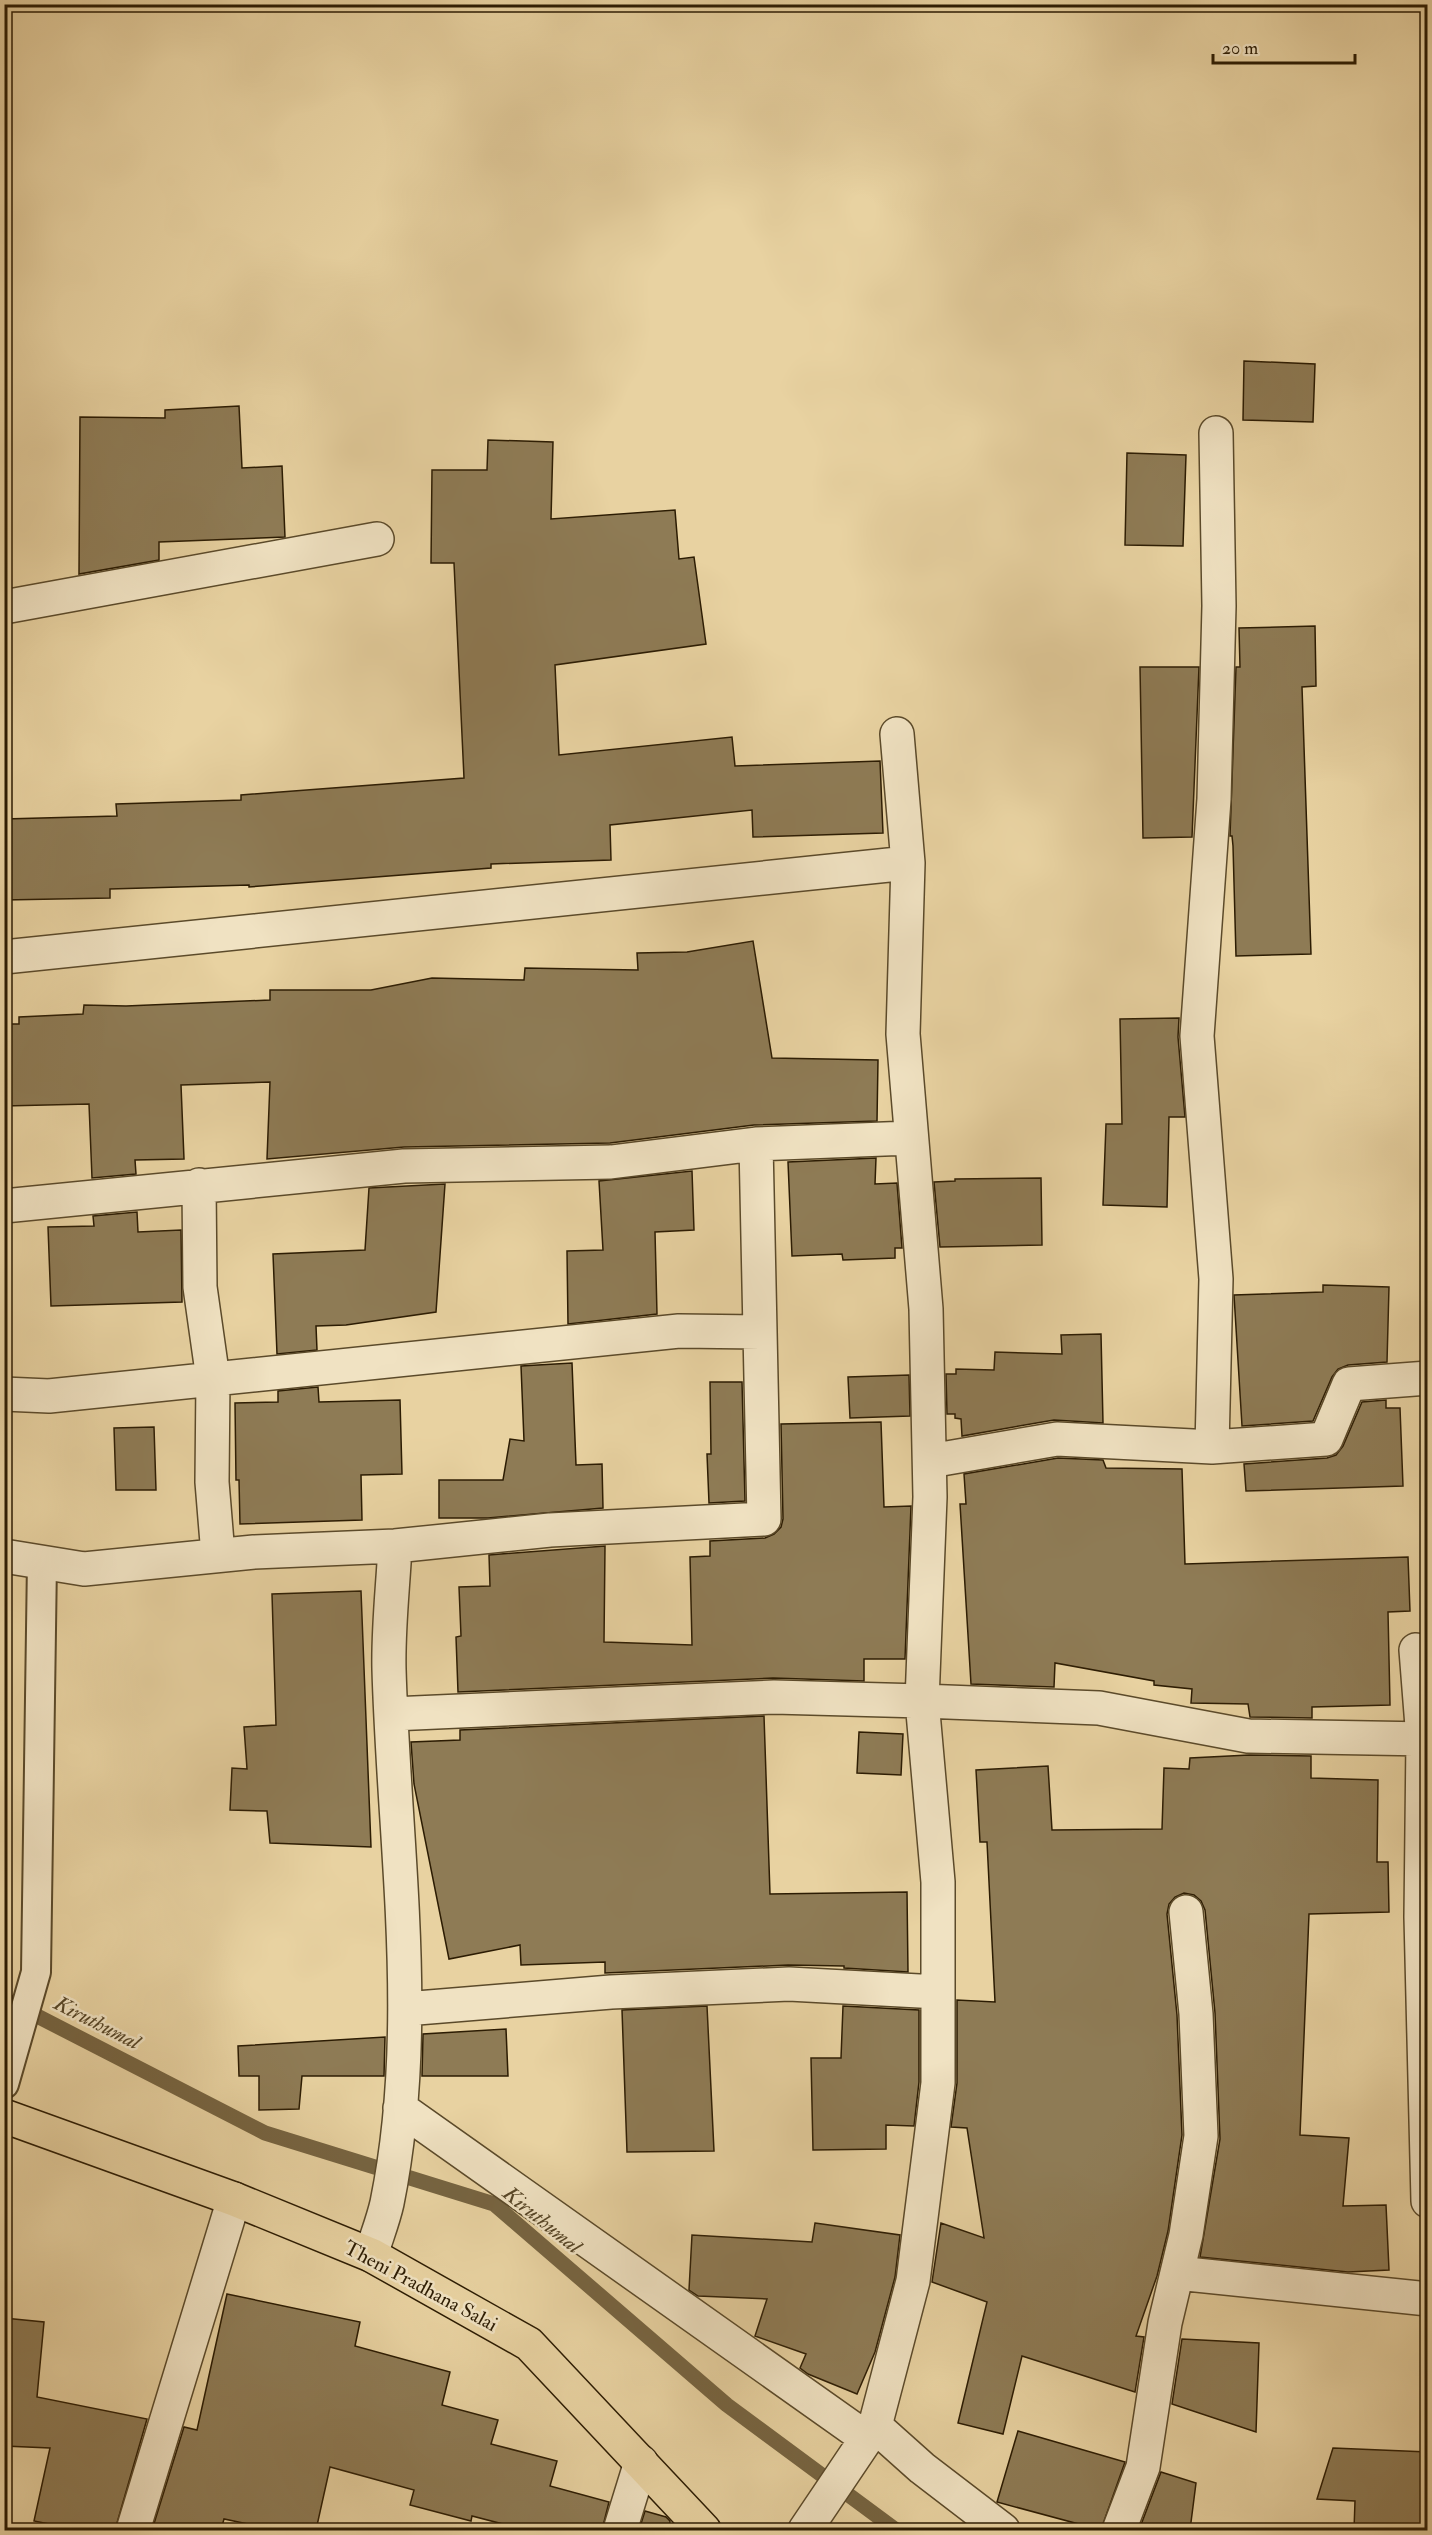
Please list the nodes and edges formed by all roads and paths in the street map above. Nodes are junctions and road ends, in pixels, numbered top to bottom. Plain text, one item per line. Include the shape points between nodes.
1 (1216, 433) dead end
2 (376, 539) dead end
3 (4, 607) edge
4 (897, 734) dead end
5 (908, 863) junction
6 (4, 957) edge
7 (910, 1138) junction
8 (756, 1144) junction
9 (199, 1185) junction
10 (4, 1206) edge
11 (760, 1332) junction
12 (1428, 1378) edge
13 (213, 1379) junction
14 (4, 1394) edge
15 (1212, 1447) junction
16 (930, 1461) junction
17 (395, 1546) junction
18 (218, 1555) junction
19 (4, 1556) edge
20 (42, 1562) junction
21 (1416, 1650) dead end
22 (922, 1701) junction
23 (392, 1714) junction
24 (1425, 1739) edge
25 (1186, 1912) dead end
26 (938, 1992) junction
27 (405, 2009) junction
28 (7, 2077) edge
29 (4, 2116) edge
30 (400, 2120) junction
31 (234, 2199) junction
32 (1428, 2202) edge
33 (371, 2255) junction
34 (1177, 2273) junction
35 (1428, 2299) edge
36 (863, 2443) junction
37 (641, 2462) junction
38 (133, 2530) edge
39 (620, 2530) edge
40 (704, 2530) edge
41 (805, 2530) edge
42 (1003, 2530) edge
43 (1119, 2530) edge

1 - 15 street via 1219,606 1215,776 1197,1036 1216,1279
2 - 3 street
4 - 5 street
5 - 6 street
5 - 7 street via 903,1034
7 - 8 street
7 - 16 street via 926,1309
8 - 9 street via 611,1162 404,1166
8 - 11 street
9 - 10 street
9 - 13 street via 200,1287
11 - 13 street via 679,1331
11 - 17 street via 764,1519 550,1530
12 - 15 street via 1348,1384 1326,1439
13 - 14 street via 49,1396
13 - 18 street via 212,1482
15 - 16 street via 1057,1439
16 - 22 street
17 - 18 street
17 - 23 street via 389,1667
18 - 20 street via 84,1569
19 - 20 street
20 - 28 lane via 36,1972
21 - 24 street
22 - 23 street via 774,1697
22 - 24 street via 1099,1708 1248,1736
22 - 26 street via 938,1882
23 - 27 street
24 - 32 street via 1421,1917
25 - 34 street via 1196,2014 1201,2136
26 - 27 street via 789,1984 611,1992
26 - 36 street via 938,2083 913,2281
27 - 30 street
29 - 31 main road, Theni Pradhana Salai
30 - 33 street via 387,2205
30 - 36 street
31 - 33 main road, Theni Pradhana Salai
31 - 38 street
33 - 37 main road, Theni Pradhana Salai via 529,2344
34 - 35 street
34 - 43 street via 1165,2323 1143,2467
36 - 41 street
36 - 42 street via 922,2468
37 - 39 street
37 - 40 main road, Theni Pradhana Salai

